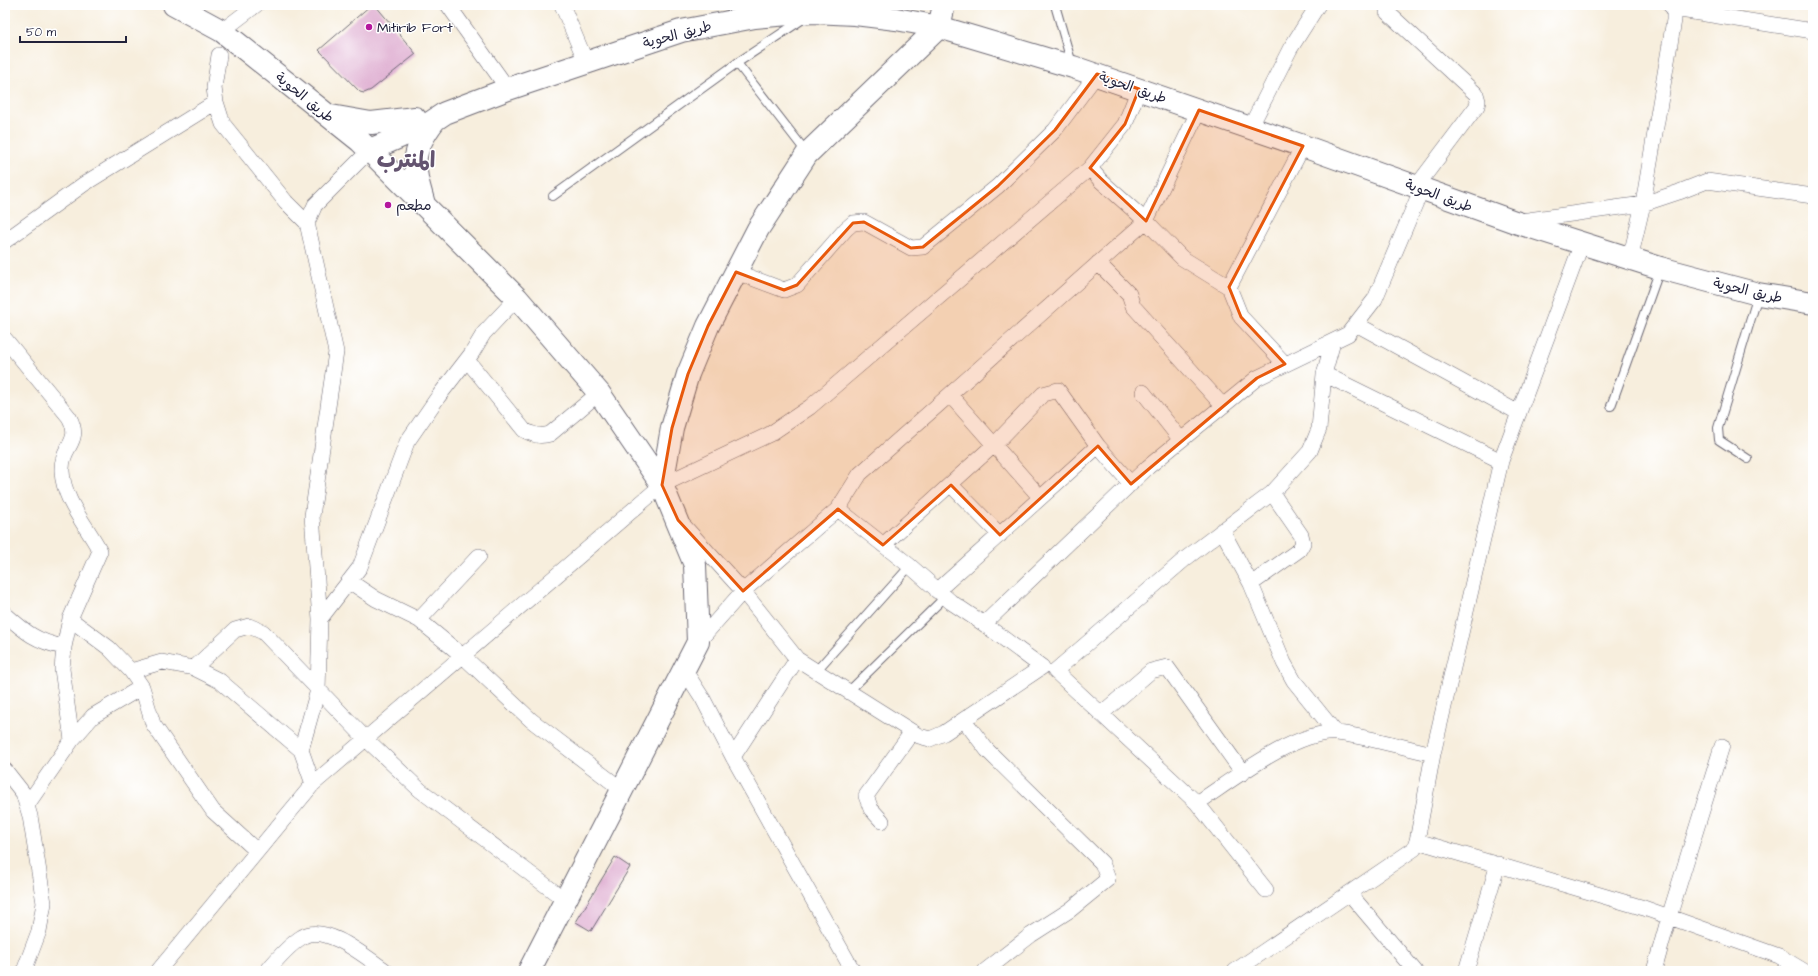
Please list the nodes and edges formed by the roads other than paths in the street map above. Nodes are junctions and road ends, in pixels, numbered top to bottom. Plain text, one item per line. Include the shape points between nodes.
1 (174, 5) edge
2 (256, 5) edge
3 (448, 5) edge
4 (562, 5) edge
5 (944, 5) edge
6 (1055, 5) edge
7 (1318, 5) edge
8 (1385, 7) edge
9 (1672, 7) edge
10 (809, 10) edge
11 (752, 11) edge
12 (893, 12) edge
13 (939, 27) junction
14 (222, 31) junction
15 (1813, 31) edge
16 (219, 55) dead end
17 (586, 62) junction
18 (737, 63) junction
19 (1073, 67) junction
20 (1097, 74) junction
21 (1139, 88) junction
22 (508, 89) junction
23 (216, 102) junction
24 (1199, 110) junction
25 (326, 114) junction
26 (432, 117) junction
27 (1250, 128) junction
28 (365, 146) junction
29 (1303, 146) junction
30 (807, 154) junction
31 (1090, 168) junction
32 (1419, 188) junction
33 (553, 196) dead end
34 (1813, 196) edge
35 (1643, 204) junction
36 (424, 205) junction
37 (1146, 221) junction
38 (1515, 222) junction
39 (307, 223) junction
40 (5, 241) edge
41 (1582, 243) junction
42 (1630, 259) junction
43 (1098, 263) junction
44 (1660, 268) junction
45 (736, 272) junction
46 (1229, 287) junction
47 (1758, 294) junction
48 (517, 298) junction
49 (1813, 303) edge
50 (1356, 324) junction
51 (5, 339) edge
52 (1333, 342) junction
53 (467, 360) junction
54 (1285, 364) junction
55 (1324, 374) junction
56 (1143, 392) dead end
57 (599, 393) junction
58 (950, 395) junction
59 (1223, 406) junction
60 (1611, 406) dead end
61 (1519, 413) junction
62 (1181, 440) junction
63 (996, 444) junction
64 (1098, 446) junction
65 (1748, 459) dead end
66 (1501, 461) junction
67 (951, 484) junction
68 (1131, 484) junction
69 (662, 485) junction
70 (1272, 493) junction
71 (1040, 497) junction
72 (838, 509) junction
73 (678, 520) junction
74 (1222, 530) junction
75 (1000, 535) junction
76 (883, 545) junction
77 (479, 556) dead end
78 (910, 566) junction
79 (349, 581) junction
80 (1252, 584) junction
81 (743, 591) junction
82 (941, 594) junction
83 (5, 614) edge
84 (320, 618) junction
85 (70, 619) junction
86 (419, 620) junction
87 (984, 624) junction
88 (698, 642) junction
89 (64, 647) junction
90 (464, 657) junction
91 (797, 659) junction
92 (194, 668) junction
93 (683, 668) junction
94 (1049, 669) junction
95 (817, 670) junction
96 (132, 671) junction
97 (142, 687) junction
98 (318, 690) junction
99 (848, 692) junction
100 (1101, 714) junction
101 (964, 720) junction
102 (912, 732) junction
103 (1336, 733) junction
104 (366, 739) junction
105 (72, 740) junction
106 (1722, 746) dead end
107 (301, 750) junction
108 (1433, 754) junction
109 (733, 757) junction
110 (5, 770) edge
111 (1243, 773) junction
112 (313, 784) junction
113 (621, 789) junction
114 (1197, 803) junction
115 (27, 805) junction
116 (882, 821) dead end
117 (1417, 841) junction
118 (257, 851) junction
119 (1498, 864) junction
120 (1266, 890) dead end
121 (1349, 893) junction
122 (565, 900) junction
123 (1668, 917) junction
124 (24, 971) edge
125 (158, 971) edge
126 (267, 971) edge
127 (386, 971) edge
128 (529, 971) edge
129 (853, 971) edge
130 (985, 971) edge
131 (1235, 971) edge
132 (1415, 971) edge
133 (1466, 971) edge
134 (1654, 971) edge
135 (1804, 971) edge

1 - 14 street, طريق الحوية
2 - 14 street
3 - 22 street
4 - 17 street
5 - 13 street
6 - 19 lane
7 - 27 street via 1290,49
8 - 32 street via 1476,94 1478,101
9 - 15 street
9 - 35 street via 1674,20
10 - 11 street, طريق الحوية
10 - 12 street, طريق الحوية via 855,14
10 - 18 lane
11 - 17 street, طريق الحوية via 680,31
12 - 13 street, طريق الحوية
13 - 19 street, طريق الحوية
13 - 30 street
14 - 25 street, طريق الحوية
16 - 23 street via 214,88
17 - 22 street, طريق الحوية
18 - 30 lane
18 - 33 lane
19 - 20 street, طريق الحوية
20 - 21 street, طريق الحوية
20 - 45 street via 1055,130 998,186 922,247 911,248 864,222 853,223 797,285 784,290
21 - 24 street, طريق الحوية
21 - 31 street via 1125,124
22 - 26 street, طريق الحوية
23 - 39 street via 223,124 286,202
23 - 40 street via 84,184
24 - 27 street, طريق الحوية
24 - 37 street
25 - 26 street via 371,123
25 - 28 street, طريق الحوية
26 - 28 street, طريق الحوية
26 - 36 street via 420,142 415,162
27 - 29 street, طريق الحوية
28 - 36 street
28 - 39 street via 315,205
29 - 32 street, طريق الحوية
29 - 46 street
30 - 45 street via 758,229
31 - 37 street via 1100,181
31 - 69 street via 810,407 770,434
32 - 38 street, طريق الحوية
32 - 50 street via 1375,299
34 - 35 street via 1707,181
35 - 38 street
35 - 42 street
36 - 48 street
37 - 43 street
37 - 46 street via 1182,258
38 - 41 street, طريق الحوية
39 - 84 street via 336,352 312,516
41 - 42 street, طريق الحوية
41 - 61 street
42 - 44 street, طريق الحوية
43 - 58 street
43 - 59 street via 1129,294 1133,306
44 - 47 street, طريق الحوية
44 - 60 lane
45 - 69 street via 708,326 688,374 672,428
46 - 54 street via 1241,317
47 - 49 street, طريق الحوية
47 - 65 lane via 1718,428 1718,440
48 - 53 street via 484,333
48 - 57 street
50 - 52 street via 1348,334
50 - 61 street
51 - 85 street via 74,426 75,434 63,458 64,484 75,510 100,551
52 - 54 street
52 - 55 street
53 - 57 street via 524,430 533,435 550,434
53 - 79 street via 407,442 360,567
54 - 59 street via 1256,378
55 - 66 street
55 - 70 street via 1318,429 1310,451
56 - 62 street
57 - 69 street
58 - 63 street
58 - 72 street via 860,474
59 - 62 street
61 - 66 street
62 - 68 street
63 - 64 street via 1043,394 1058,390
63 - 67 street
63 - 71 street
64 - 68 street
64 - 71 street
66 - 108 street
67 - 75 street
67 - 76 street
68 - 87 street
69 - 73 street
69 - 90 street
70 - 74 street
70 - 80 street via 1301,534 1303,543 1299,550
71 - 75 street
72 - 76 street
72 - 81 street
73 - 81 street
73 - 88 street via 695,565
74 - 80 street
74 - 94 street
75 - 82 street
76 - 78 street
77 - 86 street
78 - 82 street
78 - 95 lane
79 - 84 street
79 - 86 street via 376,599
80 - 103 street via 1284,663 1294,681
81 - 88 street
81 - 91 street
82 - 87 street
82 - 99 lane
83 - 89 street via 28,634 46,644
84 - 98 street
85 - 89 street
85 - 96 street via 109,648
86 - 90 street
87 - 94 street
88 - 93 street
89 - 105 street via 62,669
90 - 104 street
90 - 113 street via 531,720
91 - 95 street
91 - 109 street
92 - 96 street via 162,662
92 - 98 street via 235,630 249,626 263,632
92 - 107 street via 220,681
93 - 109 street via 703,699
93 - 113 street
94 - 100 street
94 - 101 street
95 - 99 street
96 - 97 street
97 - 105 street via 93,716
97 - 118 street via 153,724 213,811
98 - 104 street
98 - 107 street
99 - 102 street
100 - 111 street via 1151,670 1167,667
100 - 114 street
101 - 102 street via 930,740
101 - 130 street via 987,750 1102,863 1108,879 1070,910 1031,935
102 - 116 street via 866,796 871,809
103 - 108 street
103 - 111 street via 1309,736 1287,745
104 - 112 street
104 - 122 street via 420,790
105 - 115 street
106 - 123 street
107 - 112 street
108 - 117 street
109 - 129 street
110 - 115 street via 23,793
111 - 114 street
112 - 118 street
113 - 122 street
114 - 120 street
115 - 124 street via 44,903 39,931
117 - 119 street
117 - 121 street via 1414,849
118 - 125 street
119 - 123 street
119 - 133 street
121 - 131 street
121 - 132 street
122 - 128 street
123 - 134 street
123 - 135 street via 1780,956
126 - 127 street via 303,936 319,932 334,937

